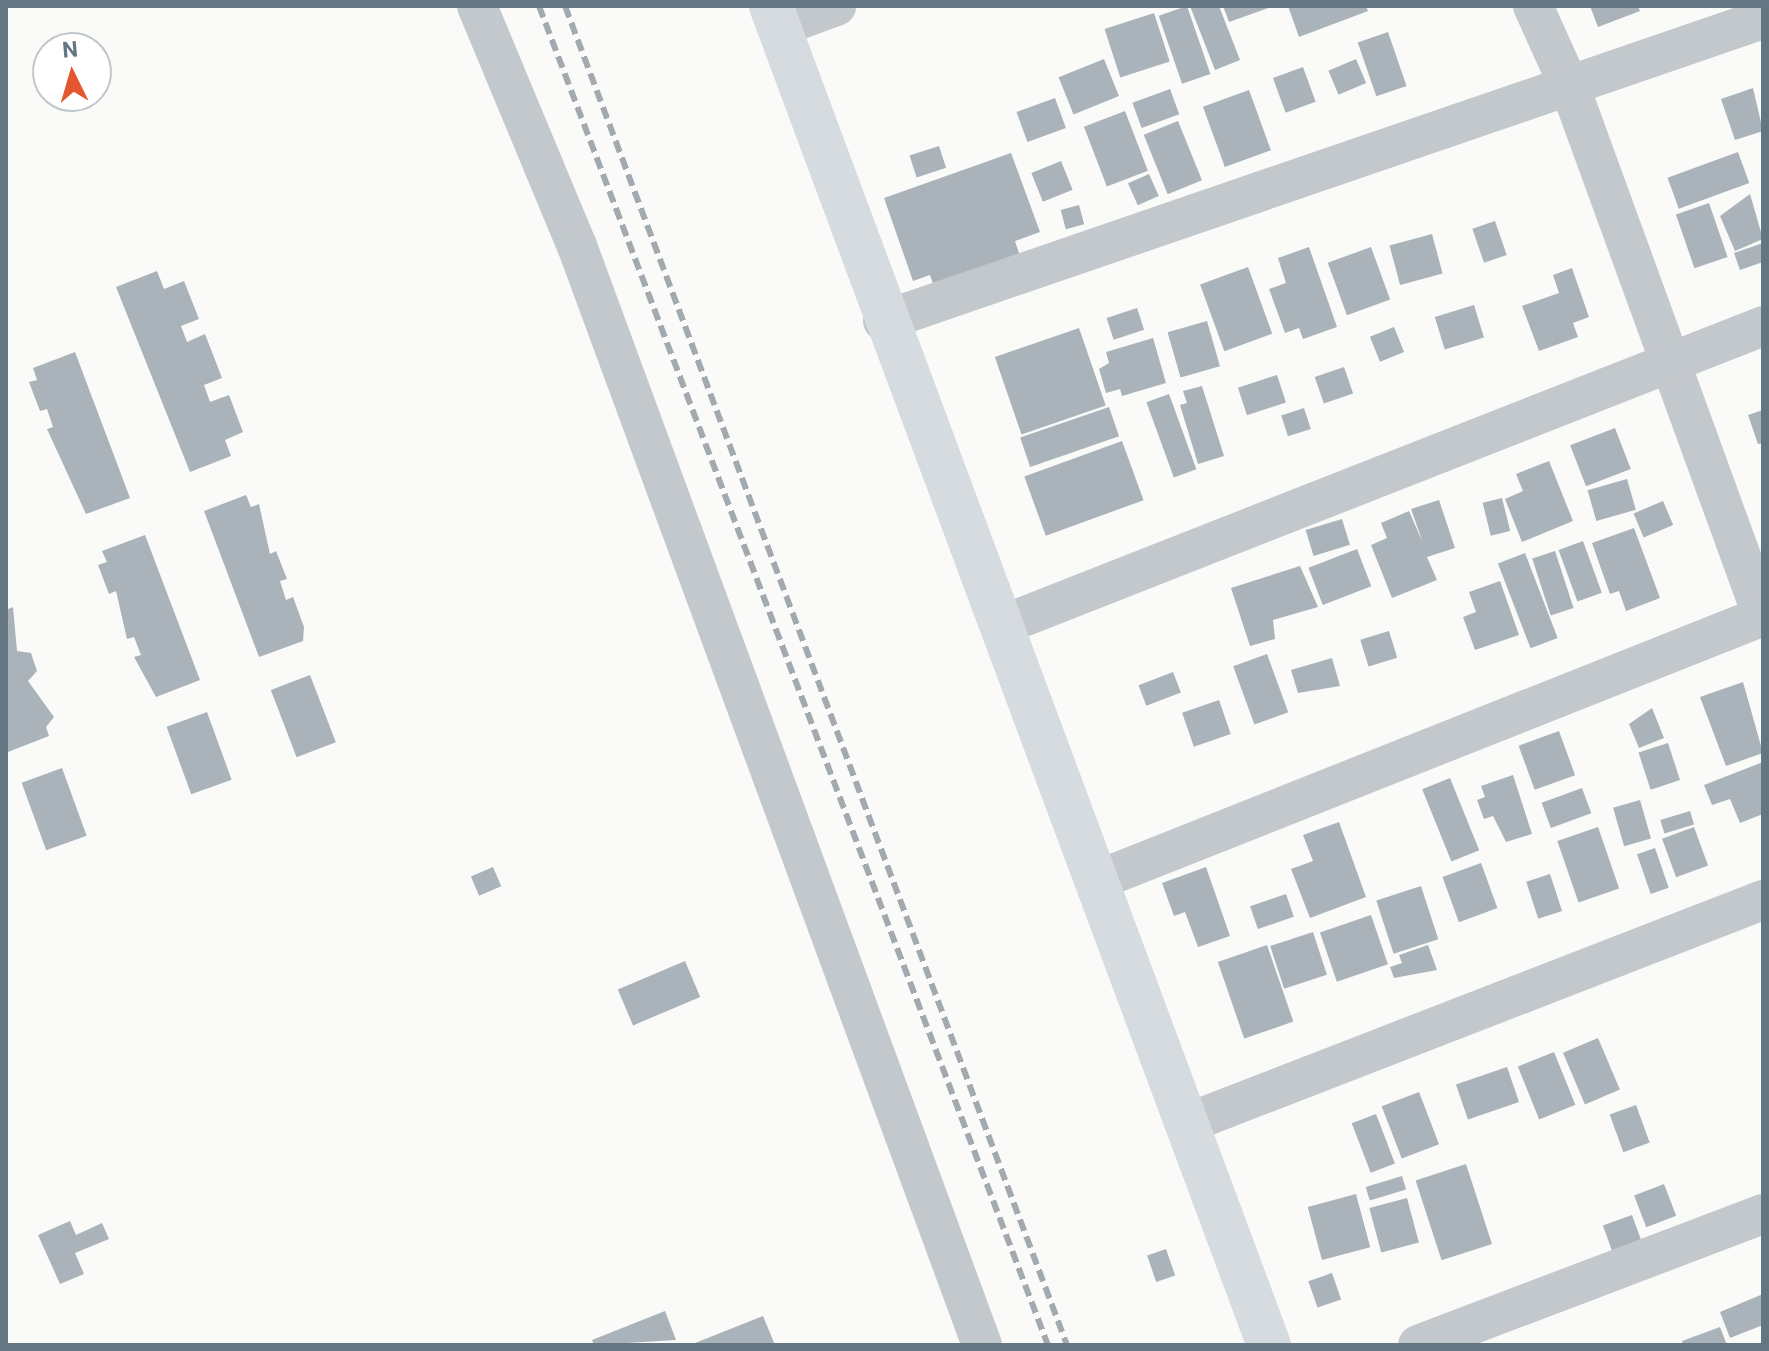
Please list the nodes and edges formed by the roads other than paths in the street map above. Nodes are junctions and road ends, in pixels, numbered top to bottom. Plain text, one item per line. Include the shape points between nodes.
1 (477, 6) edge
2 (836, 6) edge
3 (1533, 6) edge
4 (775, 16) edge
5 (1763, 19) edge
6 (1571, 90) junction
7 (883, 321) junction
8 (1763, 326) edge
9 (1672, 359) junction
10 (1763, 616) edge
11 (1000, 626) junction
12 (1098, 880) junction
13 (1763, 900) edge
14 (1188, 1123) junction
15 (1763, 1214) edge
16 (982, 1345) edge
17 (1269, 1345) edge
18 (1418, 1345) edge

1 - 16 street via 577,246
2 - 4 street
3 - 6 street
4 - 7 street
5 - 6 street
6 - 7 street
6 - 9 street
7 - 11 street
8 - 9 street
9 - 10 street
9 - 11 street
10 - 12 street
11 - 12 street
12 - 14 street
13 - 14 street
14 - 17 street
15 - 18 street

